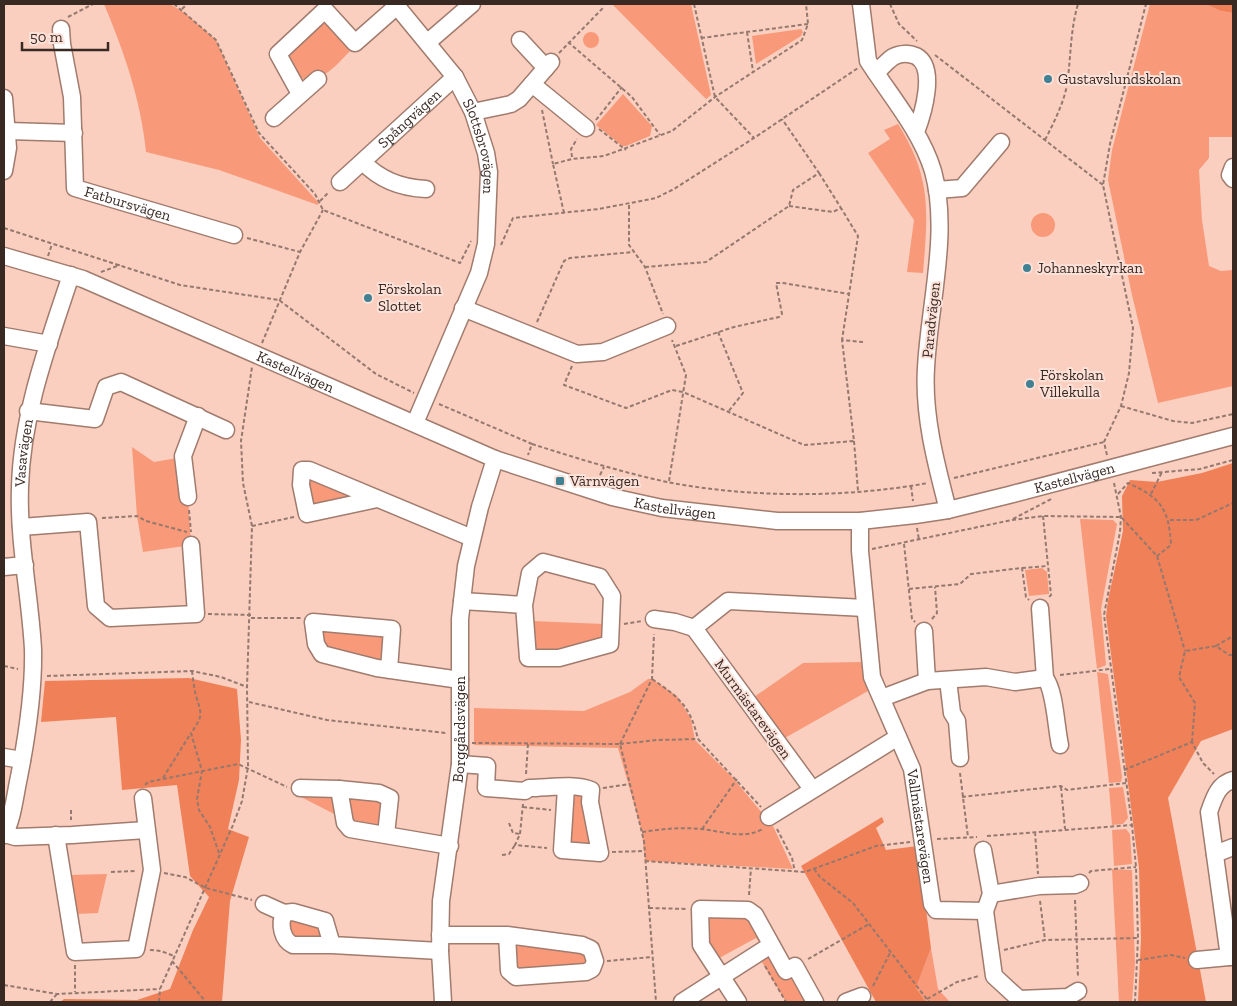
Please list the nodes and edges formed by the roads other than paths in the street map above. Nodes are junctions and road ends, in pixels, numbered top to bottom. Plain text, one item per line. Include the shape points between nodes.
1 (472, 4) edge
2 (861, 4) edge
3 (396, 5) edge
4 (62, 29) road end
5 (520, 40) dead end
6 (428, 42) junction
7 (872, 67) junction
8 (455, 77) junction
9 (318, 79) dead end
10 (532, 84) junction
11 (300, 94) junction
12 (4, 98) edge
13 (474, 112) junction
14 (274, 118) dead end
15 (586, 128) dead end
16 (8, 131) junction
17 (916, 132) junction
18 (74, 133) junction
19 (1001, 142) dead end
20 (363, 162) junction
21 (4, 166) edge
22 (1233, 167) edge
23 (1233, 179) edge
24 (340, 182) dead end
25 (426, 189) dead end
26 (937, 190) junction
27 (234, 235) road end
28 (4, 256) edge
29 (71, 275) junction
30 (462, 308) junction
31 (667, 326) dead end
32 (4, 336) edge
33 (49, 344) junction
34 (28, 411) junction
35 (198, 416) junction
36 (415, 423) junction
37 (226, 430) dead end
38 (1233, 436) edge
39 (495, 459) junction
40 (188, 497) road end
41 (377, 499) junction
42 (948, 510) junction
43 (860, 521) junction
44 (21, 527) junction
45 (472, 538) junction
46 (191, 539) road end
47 (25, 565) junction
48 (4, 567) edge
49 (462, 601) junction
50 (524, 605) junction
51 (865, 608) junction
52 (1040, 608) road end
53 (654, 619) road end
54 (694, 628) junction
55 (924, 631) road end
56 (389, 670) junction
57 (1045, 678) junction
58 (460, 680) junction
59 (948, 680) junction
60 (927, 681) junction
61 (882, 698) junction
62 (898, 737) junction
63 (1060, 745) dead end
64 (4, 757) edge
65 (960, 758) road end
66 (22, 760) junction
67 (460, 764) junction
68 (1233, 780) edge
69 (300, 788) road end
70 (566, 788) junction
71 (339, 789) junction
72 (812, 789) junction
73 (142, 798) road end
74 (772, 820) road end
75 (146, 830) junction
76 (386, 834) junction
77 (4, 835) edge
78 (56, 835) junction
79 (450, 846) junction
80 (1233, 847) edge
81 (983, 850) dead end
82 (1215, 854) junction
83 (1078, 884) road end
84 (991, 894) junction
85 (264, 904) road end
86 (985, 911) junction
87 (284, 913) junction
88 (507, 935) junction
89 (440, 943) junction
90 (332, 945) junction
91 (771, 945) junction
92 (1231, 957) edge
93 (1197, 960) road end
94 (721, 976) junction
95 (1078, 991) road end
96 (862, 996) road end
97 (443, 1002) edge
98 (682, 1002) edge
99 (738, 1002) edge
100 (815, 1002) edge
101 (846, 1002) edge

1 - 6 street
2 - 7 street, Paradvägen
3 - 6 street, Slottsbrovägen
3 - 11 street via 355,43 325,10 278,54
4 - 18 street, Fatbursvägen
5 - 10 street via 548,65
6 - 8 street, Slottsbrovägen
7 - 17 street, Paradvägen
7 - 17 street via 902,54 922,59 926,68 926,85 923,114
8 - 13 street, Slottsbrovägen
8 - 20 street, Spångvägen
9 - 11 street
10 - 13 street via 511,104
10 - 15 street
11 - 14 street
12 - 16 street
13 - 30 street, Slottsbrovägen via 489,172 486,244 479,273
16 - 18 street
16 - 21 street
17 - 26 street, Paradvägen via 927,154
18 - 27 street, Fatbursvägen via 75,188
19 - 26 street via 962,188
20 - 24 street, Spångvägen
20 - 25 street via 376,176 411,188
22 - 23 street via 1230,175
26 - 42 street, Paradvägen via 938,233 926,370 931,435
28 - 29 street, Kastellvägen
29 - 33 street, Vasavägen
29 - 36 street, Kastellvägen
30 - 31 street via 576,354 603,352
30 - 36 street, Slottsbrovägen
32 - 33 street
33 - 34 street, Vasavägen
34 - 35 street via 95,419 106,387 121,382
34 - 44 street, Vasavägen via 22,452
35 - 37 street
35 - 40 street via 183,456
36 - 39 street, Kastellvägen
38 - 42 street, Kastellvägen
39 - 43 street, Kastellvägen via 612,497 662,508 777,521
39 - 45 street, Borggårdsvägen
41 - 41 street via 305,470 302,470 306,514
41 - 45 street
42 - 43 street, Kastellvägen
43 - 51 street, Vallmästarevägen
44 - 46 street via 88,522 96,606 110,618 196,614
44 - 47 street, Vasavägen
45 - 49 street, Borggårdsvägen
47 - 48 street
47 - 66 street, Vasavägen via 33,677
49 - 50 street
49 - 58 street, Borggårdsvägen
50 - 50 street via 530,573 543,562 600,577 612,596 610,644 559,658 528,658
51 - 54 street via 728,601
51 - 61 street, Vallmästarevägen via 872,677
52 - 57 street
53 - 54 street
54 - 72 street, Murmästarevägen
55 - 60 street
56 - 56 street via 322,654 316,644 313,622 392,629
56 - 58 street
57 - 59 street via 1015,682 986,677
57 - 63 street via 1052,688
58 - 67 street, Borggårdsvägen
59 - 60 street
59 - 65 street via 952,713 957,720
60 - 61 street
61 - 62 street, Vallmästarevägen
62 - 72 street
62 - 86 street, Vallmästarevägen via 912,769 932,904 936,910
64 - 66 street
66 - 77 street, Vasavägen
67 - 70 street via 487,766 486,788 524,799 529,788
67 - 79 street, Borggårdsvägen
68 - 82 street via 1224,782 1209,812
69 - 71 street
70 - 70 street via 562,850 600,853 590,802 591,790
71 - 76 street via 350,829
71 - 76 street via 390,798
72 - 74 street
73 - 75 street
75 - 78 street
75 - 78 street via 152,870 136,949 75,952
76 - 79 street
77 - 78 street
79 - 89 street, Borggårdsvägen via 441,901
80 - 82 street
81 - 84 street
82 - 92 street
83 - 84 street
84 - 86 street
85 - 87 street
86 - 95 street via 994,976 1019,999 1068,997
87 - 90 street via 293,912 326,922
87 - 90 street via 282,926 288,943
88 - 88 street via 582,945 591,949 595,962 586,972 516,977 509,971
88 - 89 street
89 - 90 street
89 - 97 street, Borggårdsvägen
91 - 94 street
91 - 94 street via 755,915 748,910 700,909 701,944
91 - 100 street via 786,971 795,966
92 - 93 street
94 - 98 street
94 - 99 street
96 - 101 street

